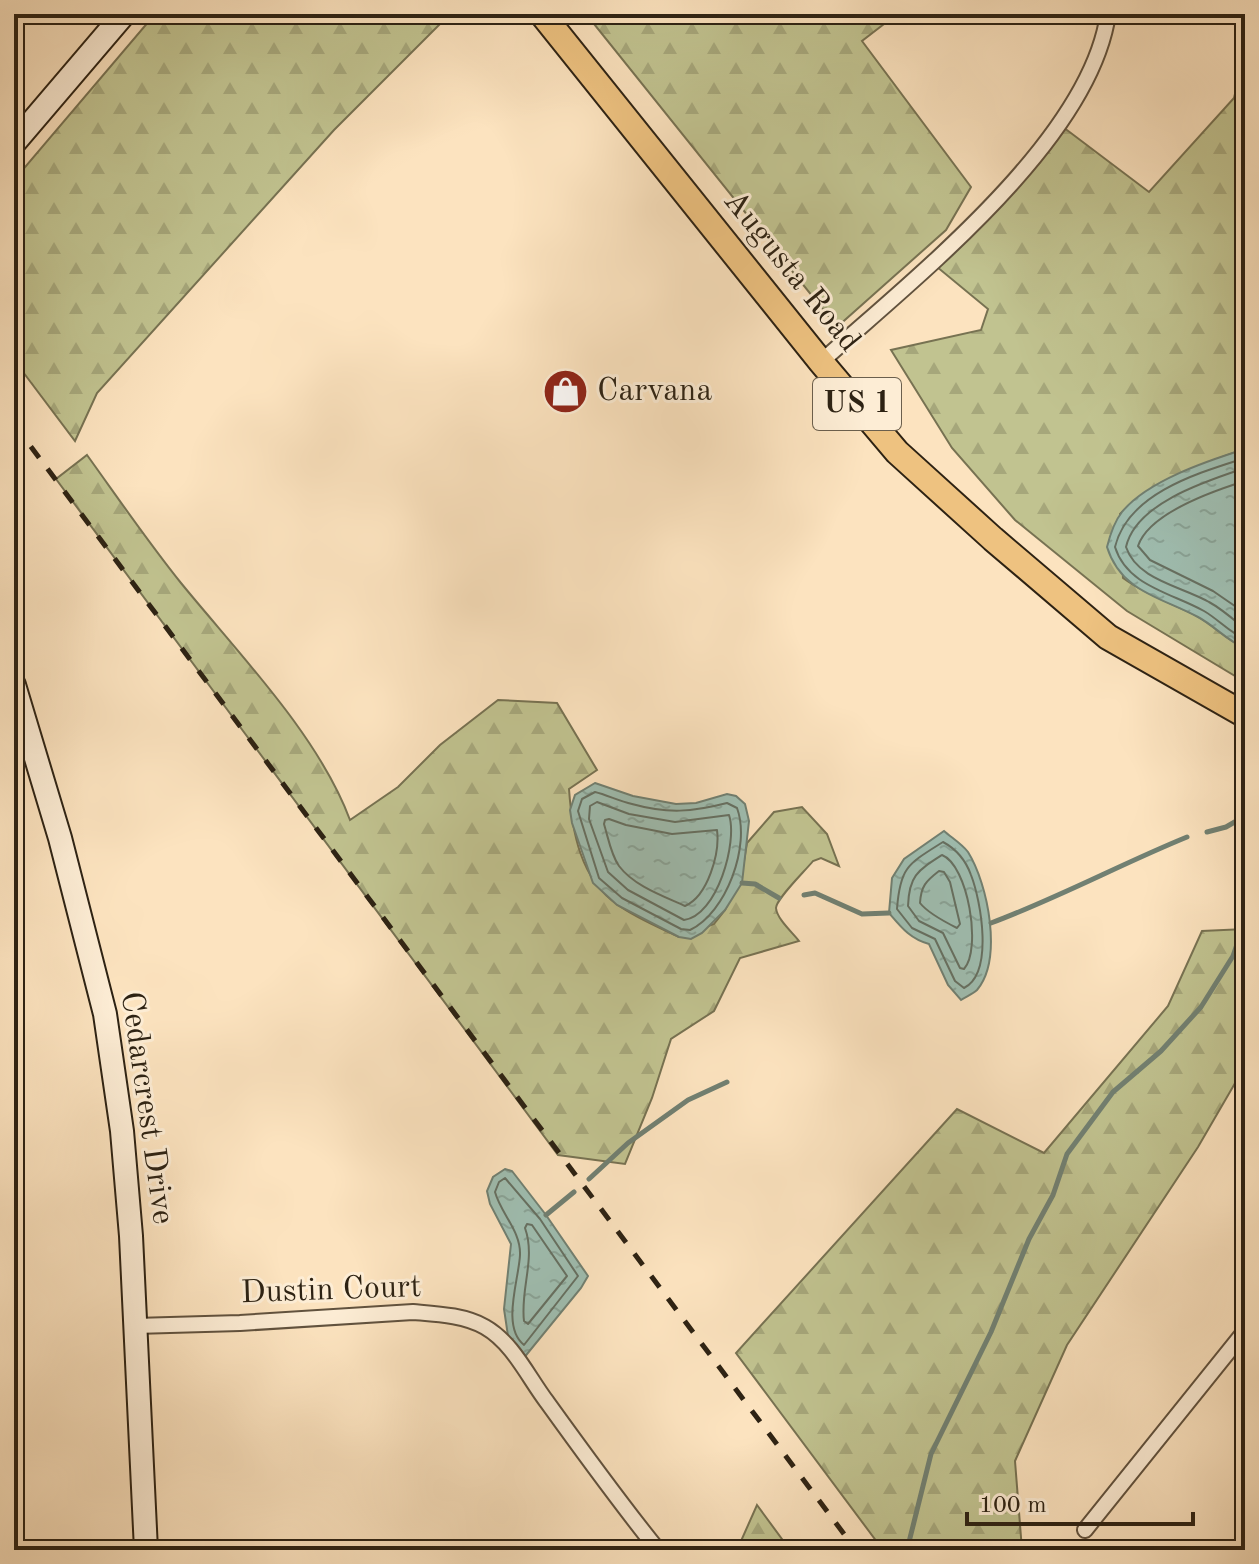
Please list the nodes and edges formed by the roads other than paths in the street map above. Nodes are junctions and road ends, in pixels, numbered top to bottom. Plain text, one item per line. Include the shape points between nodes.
1 (124, 14) edge
2 (542, 14) edge
3 (1108, 14) edge
4 (14, 143) edge
5 (821, 362) junction
6 (14, 685) edge
7 (1245, 715) edge
8 (135, 1326) junction
9 (1245, 1331) edge
10 (1085, 1530) dead end
11 (146, 1550) edge
12 (658, 1550) edge

1 - 4 street
2 - 5 main road, Augusta Road / US 1
3 - 5 street via 1092,69 1032,159 957,239
5 - 7 main road, Augusta Road / US 1 via 897,452 1108,637
6 - 8 street, Cedarcrest Drive via 105,1014 124,1152
8 - 11 street, Cedarcrest Drive
8 - 12 street, Dustin Court via 413,1312 481,1324 512,1352
9 - 10 street

